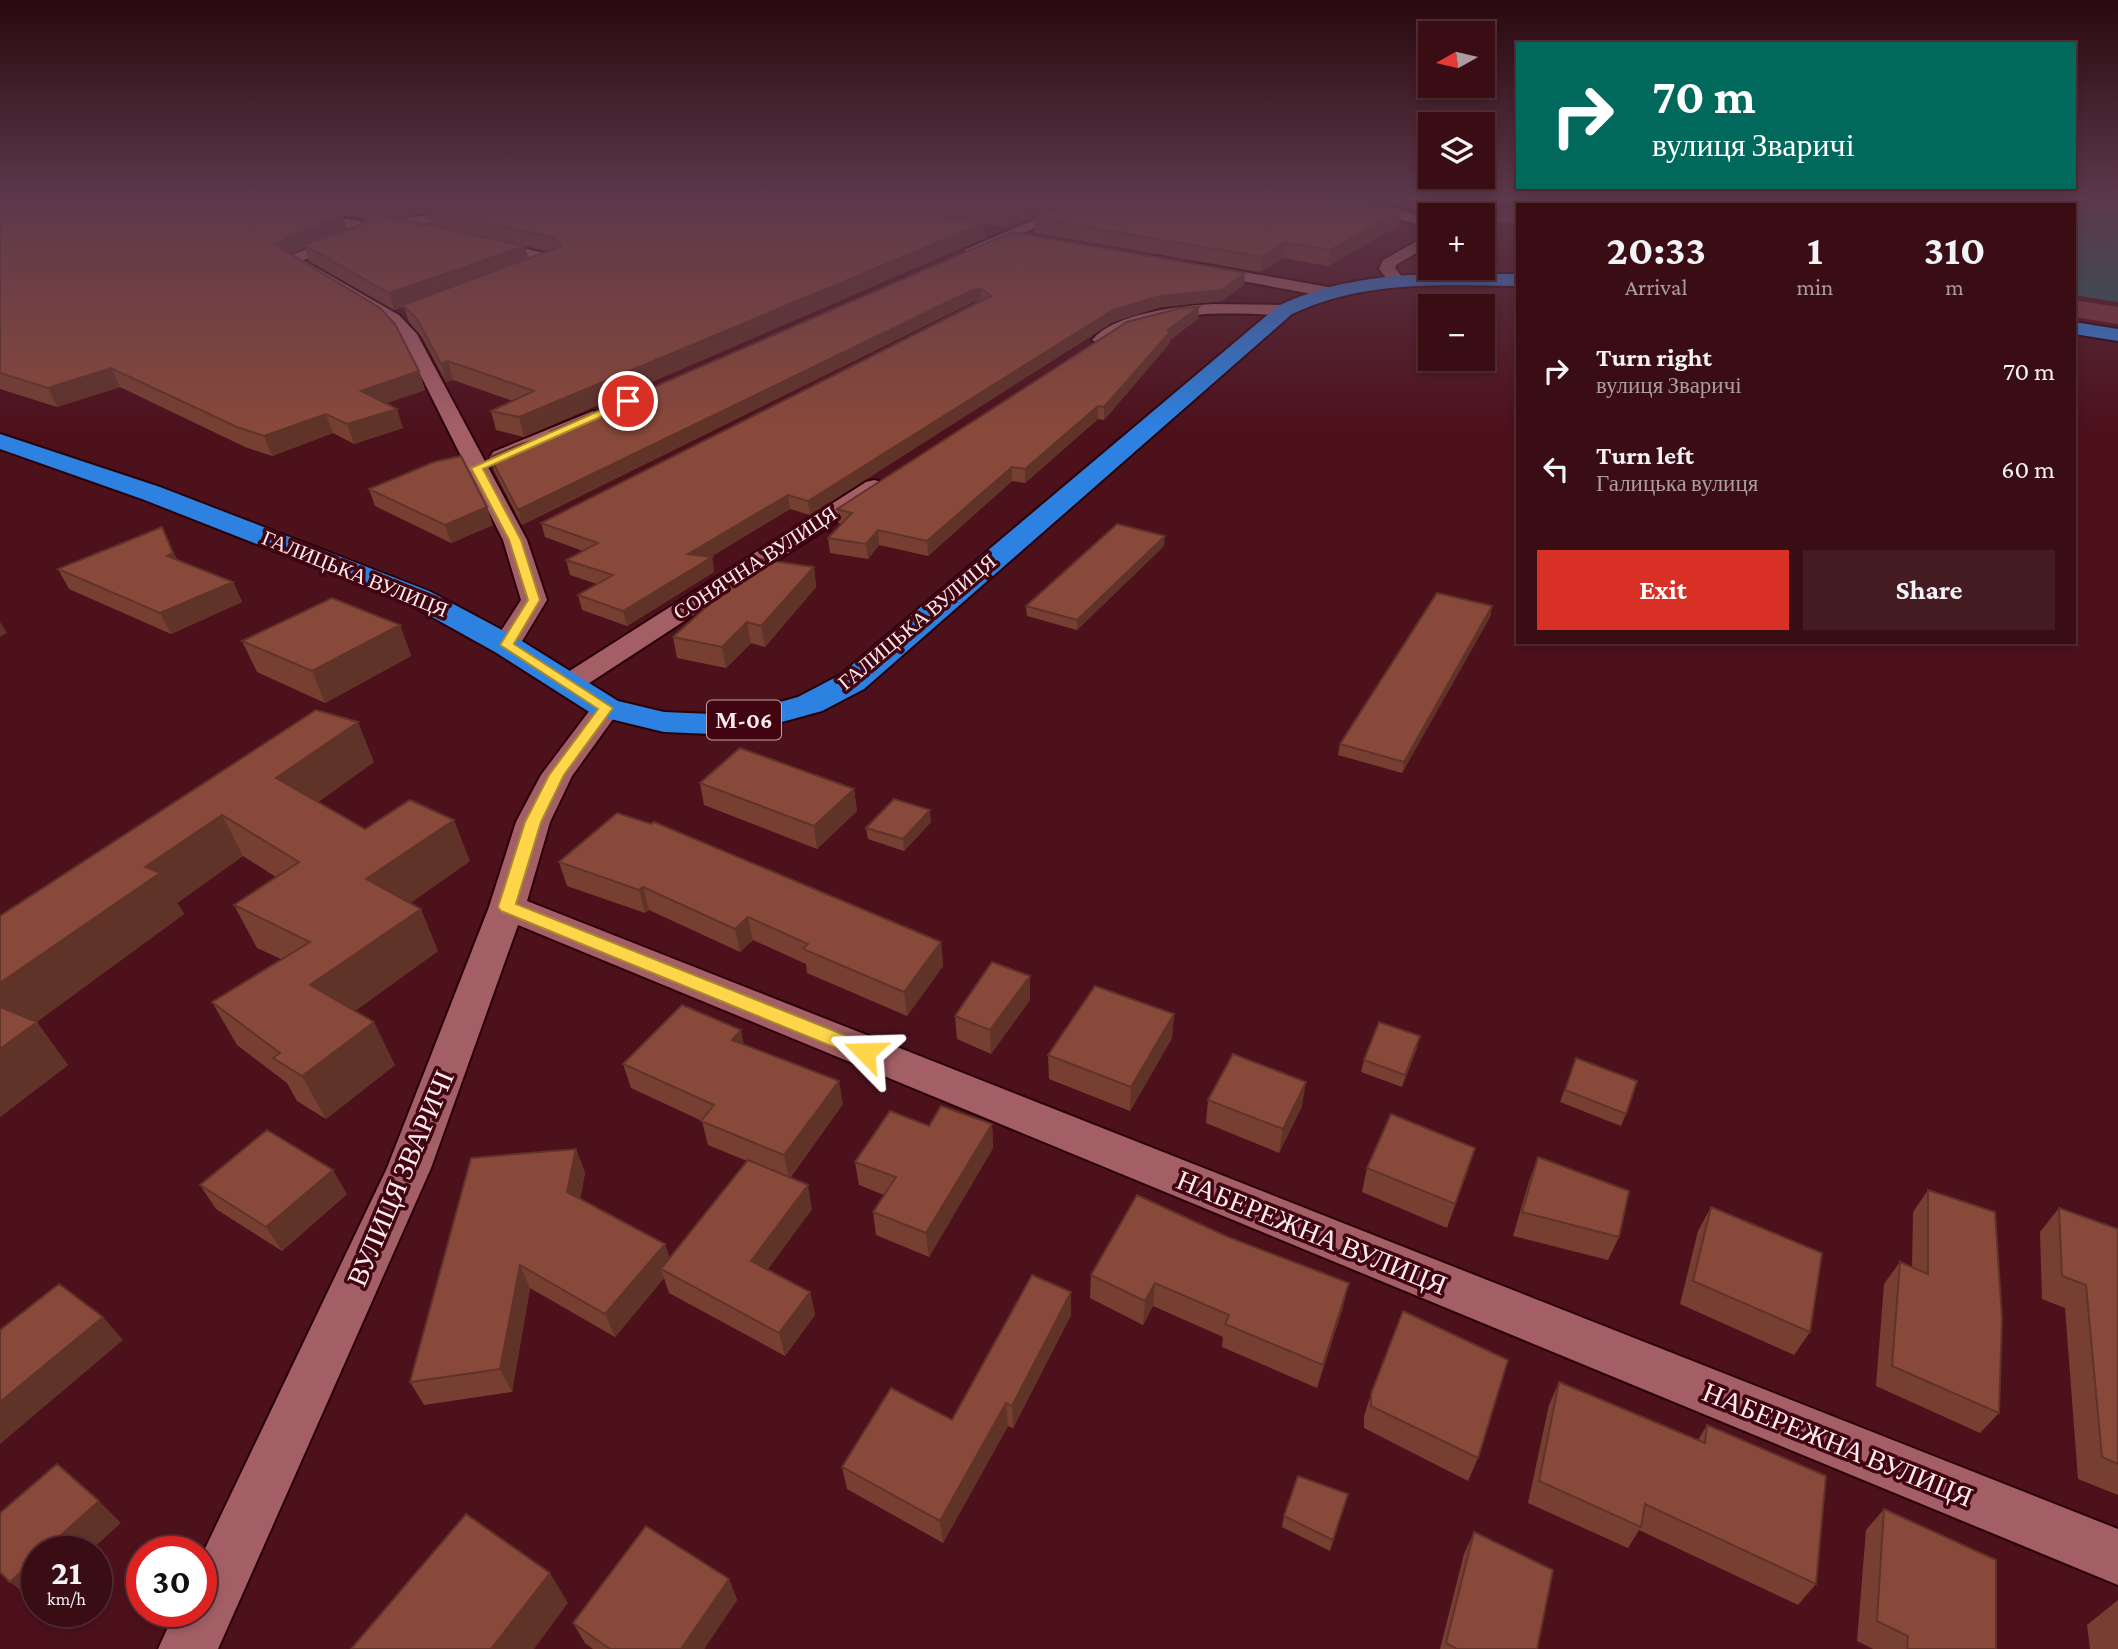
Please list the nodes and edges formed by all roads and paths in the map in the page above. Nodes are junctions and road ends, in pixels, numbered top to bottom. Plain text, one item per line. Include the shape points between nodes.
1 (320, 275) edge
2 (518, 275) edge
3 (1235, 275) edge
4 (1392, 275) edge
5 (510, 278) edge
6 (1516, 280) edge
7 (1399, 282) junction
8 (1328, 292) junction
9 (1285, 310) junction
10 (2076, 328) edge
11 (2118, 335) edge
12 (1085, 351) edge
13 (616, 407) edge
14 (0, 441) edge
15 (477, 468) junction
16 (889, 477) edge
17 (540, 528) edge
18 (515, 540) junction
19 (506, 645) junction
20 (567, 685) junction
21 (606, 708) junction
22 (507, 907) junction
23 (2118, 1557) edge
24 (188, 1649) edge

1 - 15 street via 400,317
2 - 5 street
3 - 8 street
4 - 7 street
6 - 7 highway, М-06
7 - 8 highway, ГАЛИЦЬКА ВУЛИЦЯ / М-06
8 - 9 highway, ГАЛИЦЬКА ВУЛИЦЯ / М-06
9 - 12 street via 1160,313 1120,328
9 - 21 highway, ГАЛИЦЬКА ВУЛИЦЯ / М-06 via 852,682 810,704 760,718 712,724 664,722
10 - 11 highway
13 - 15 street
14 - 19 highway, ГАЛИЦЬКА ВУЛИЦЯ / М-06 via 151,493 418,597
15 - 18 street
16 - 20 street, СОНЯЧНА ВУЛИЦЯ
17 - 18 street
18 - 19 street via 534,600
19 - 20 highway, ГАЛИЦЬКА ВУЛИЦЯ / М-06
20 - 21 highway, ГАЛИЦЬКА ВУЛИЦЯ / М-06
21 - 22 street, ВУЛИЦЯ ЗВАРИЧІ via 557,775 533,822
22 - 23 street, НАБЕРЕЖНА ВУЛИЦЯ
22 - 24 street, ВУЛИЦЯ ЗВАРИЧІ via 409,1168

